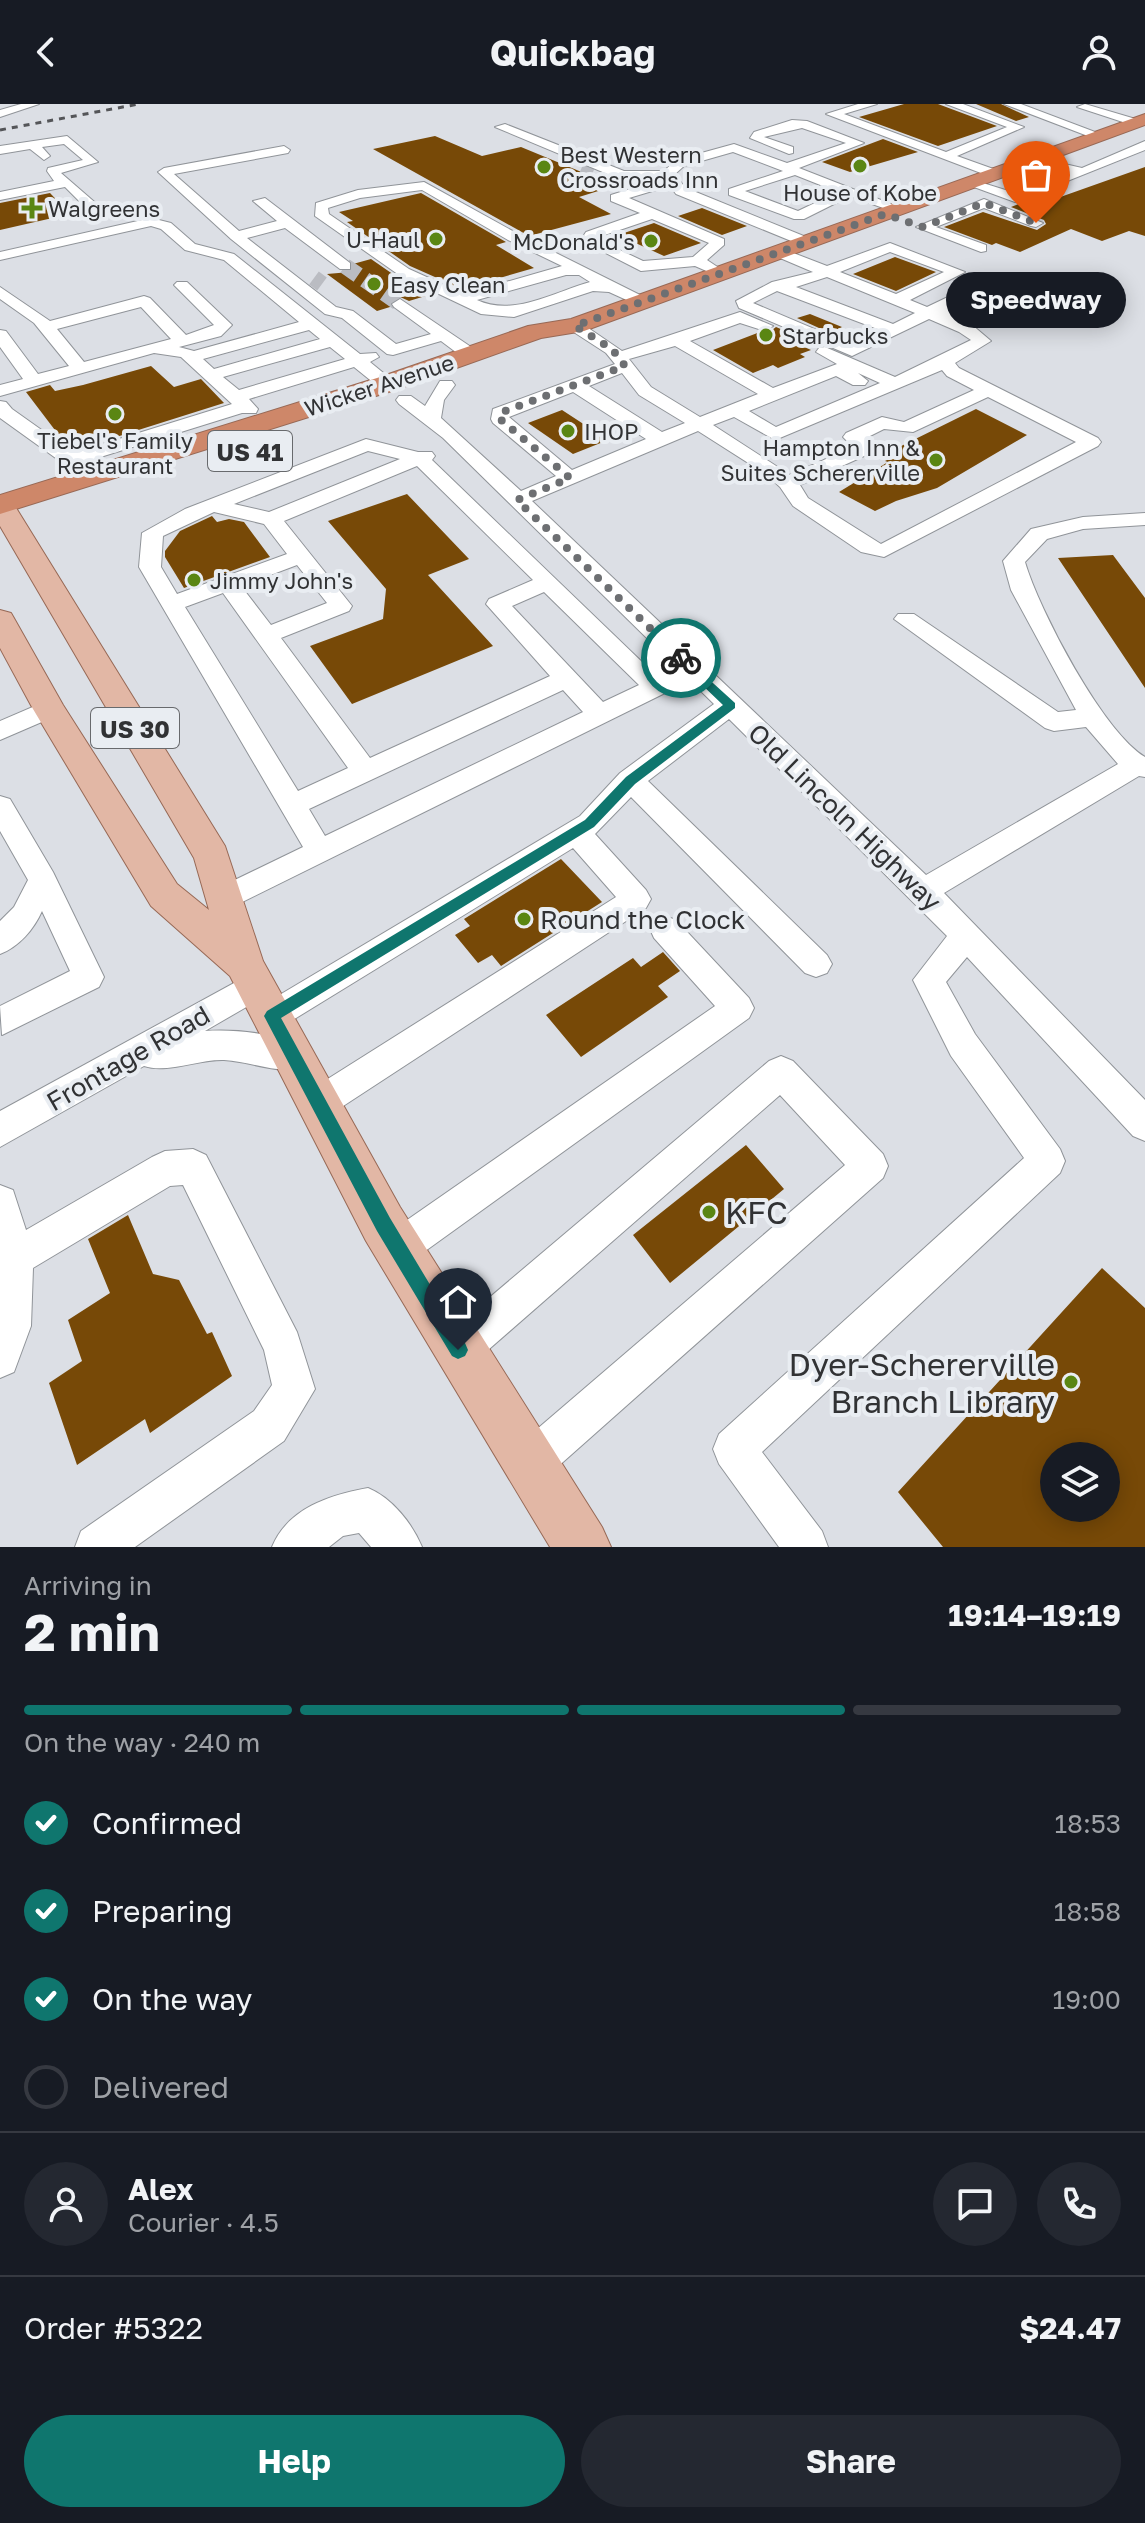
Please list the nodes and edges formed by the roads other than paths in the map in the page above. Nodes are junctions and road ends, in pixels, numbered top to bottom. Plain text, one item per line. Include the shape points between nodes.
1 (33, 104) edge
2 (871, 104) edge
3 (952, 104) edge
4 (1010, 104) edge
5 (1078, 108) dead end
6 (0, 114) edge
7 (1122, 126) edge
8 (501, 127) dead end
9 (774, 130) junction
10 (523, 135) junction
11 (497, 143) dead end
12 (1145, 143) edge
13 (33, 145) junction
14 (0, 150) edge
15 (284, 150) dead end
16 (836, 151) junction
17 (946, 156) junction
18 (814, 158) junction
19 (1034, 159) junction
20 (792, 170) junction
21 (53, 171) junction
22 (1083, 172) junction
23 (667, 174) junction
24 (994, 174) junction
25 (775, 180) junction
26 (0, 181) edge
27 (63, 183) junction
28 (970, 183) junction
29 (789, 185) dead end
30 (950, 190) junction
31 (850, 191) junction
32 (0, 196) edge
33 (260, 201) dead end
34 (984, 203) junction
35 (891, 211) junction
36 (652, 214) junction
37 (93, 219) junction
38 (288, 223) junction
39 (1036, 223) dead end
40 (923, 227) junction
41 (47, 229) dead end
42 (106, 231) junction
43 (236, 236) junction
44 (806, 242) junction
45 (981, 248) dead end
46 (325, 252) junction
47 (778, 252) junction
48 (0, 256) edge
49 (298, 260) junction
50 (273, 266) junction
51 (345, 266) tunnel mouth
52 (707, 266) junction
53 (582, 271) junction
54 (827, 272) junction
55 (182, 285) dead end
56 (777, 285) junction
57 (612, 288) junction
58 (0, 292) edge
59 (462, 300) junction
60 (897, 300) junction
61 (642, 302) junction
62 (933, 311) junction
63 (347, 314) junction
64 (310, 324) junction
65 (575, 326) junction
66 (46, 327) junction
67 (894, 330) junction
68 (368, 331) junction
69 (0, 335) edge
70 (444, 335) junction
71 (676, 340) junction
72 (332, 341) junction
73 (187, 349) junction
74 (393, 350) junction
75 (471, 355) junction
76 (358, 361) junction
77 (622, 361) junction
78 (945, 362) junction
79 (80, 368) junction
80 (211, 375) junction
81 (34, 381) junction
82 (446, 385) junction
83 (575, 385) junction
84 (885, 387) junction
85 (989, 390) junction
86 (0, 391) edge
87 (396, 392) junction
88 (772, 395) junction
89 (0, 406) edge
90 (248, 409) junction
91 (735, 410) junction
92 (699, 424) junction
93 (440, 427) junction
94 (661, 440) junction
95 (421, 460) junction
96 (570, 478) junction
97 (788, 483) junction
98 (517, 500) junction
99 (222, 501) junction
100 (3, 515) edge
101 (271, 519) junction
102 (1145, 519) edge
103 (301, 556) junction
104 (227, 582) junction
105 (546, 583) junction
106 (171, 604) junction
107 (906, 619) dead end
108 (0, 620) edge
109 (267, 635) junction
110 (566, 679) junction
111 (730, 705) junction
112 (49, 709) junction
113 (599, 714) junction
114 (1092, 717) junction
115 (0, 731) edge
116 (1140, 767) edge
117 (366, 772) junction
118 (630, 780) junction
119 (292, 805) junction
120 (0, 806) edge
121 (576, 832) junction
122 (320, 852) junction
123 (43, 880) junction
124 (923, 891) junction
125 (224, 899) junction
126 (665, 929) dead end
127 (966, 936) junction
128 (0, 941) edge
129 (816, 964) dead end
130 (257, 988) junction
131 (2, 1021) edge
132 (293, 1056) junction
133 (109, 1068) junction
134 (319, 1103) junction
135 (1145, 1124) edge
136 (0, 1130) edge
137 (0, 1203) edge
138 (397, 1249) junction
139 (15, 1258) junction
140 (458, 1350) junction
141 (0, 1358) edge
142 (530, 1463) junction
143 (97, 1547) edge
144 (294, 1547) edge
145 (400, 1547) edge
146 (582, 1547) edge
147 (806, 1547) edge

1 - 6 street
2 - 17 street via 832,114
3 - 17 street via 1018,127
4 - 7 street
5 - 7 street
7 - 12 street
7 - 19 highway, Wicker Avenue / US 41
8 - 10 street
9 - 16 street
9 - 16 street via 803,124 858,143
9 - 18 street via 756,138
10 - 11 street
10 - 23 street via 587,166 622,175
12 - 22 street
13 - 14 street
13 - 21 street via 57,168
13 - 21 street via 67,140 92,162
15 - 43 street via 164,172
16 - 18 street
17 - 24 street
18 - 20 street
19 - 22 street
19 - 24 highway, Wicker Avenue / US 41
20 - 23 street via 734,148 680,163
20 - 25 street
20 - 31 street
21 - 26 street
21 - 27 street
22 - 28 street via 1015,198
23 - 36 street via 654,186 616,198
23 - 44 street via 681,191
24 - 28 highway, Wicker Avenue / US 41
25 - 29 street
25 - 31 street via 734,192 799,216 825,198
27 - 32 street
27 - 37 street via 101,215
28 - 30 highway, Wicker Avenue / US 41
30 - 34 street
30 - 35 highway, Wicker Avenue / US 41
31 - 35 street
33 - 38 street
34 - 39 street
34 - 40 street
35 - 40 street
35 - 44 highway, Wicker Avenue / US 41
36 - 52 street via 719,242
36 - 52 street via 591,235 595,244 641,266
37 - 41 street
37 - 42 street
38 - 43 street
38 - 46 street
40 - 45 street
42 - 48 street, Old Lincoln Highway
42 - 64 street, Old Lincoln Highway via 151,222 166,226 190,247 229,257
43 - 50 street
44 - 47 highway, Wicker Avenue / US 41
46 - 49 street
46 - 51 street
47 - 52 highway, Wicker Avenue / US 41
47 - 54 street
49 - 50 street
49 - 63 street via 349,304
50 - 63 street via 331,311
52 - 61 highway, Wicker Avenue / US 41
53 - 57 street
53 - 59 street via 565,270
53 - 59 street via 424,186 358,194 321,206 322,216 404,272
54 - 56 street
54 - 60 street
54 - 60 street via 890,247 957,272
55 - 73 street via 224,325
56 - 67 street
56 - 67 street via 745,305 852,351
57 - 59 street via 592,286 514,312 487,311
57 - 61 street
58 - 66 street
60 - 62 street
61 - 65 highway, Wicker Avenue / US 41
62 - 67 street
62 - 78 street via 983,341
63 - 68 street
64 - 72 street, Old Lincoln Highway
64 - 73 street
65 - 75 highway, Wicker Avenue / US 41 via 537,331
65 - 77 street
65 - 82 highway, Wicker Avenue / US 41 via 562,345
66 - 73 street via 100,319 144,301
66 - 79 street
68 - 70 street via 403,316
68 - 74 street
69 - 81 street
70 - 74 street
70 - 75 street
71 - 77 street
71 - 84 street via 740,317
71 - 88 street
72 - 76 street, Old Lincoln Highway
72 - 80 street
73 - 79 street via 126,350
73 - 80 street
74 - 76 street
75 - 87 highway, Wicker Avenue via 471,363
76 - 87 street, Old Lincoln Highway
76 - 90 street
77 - 83 street
77 - 92 street via 645,391
78 - 84 street
78 - 85 street via 953,372
79 - 81 street
80 - 90 street
81 - 86 street
82 - 87 highway, Wicker Avenue / US 41
82 - 93 street via 435,400
83 - 94 street
83 - 96 street via 500,413 500,419
84 - 88 street via 837,369
84 - 91 street via 775,434
85 - 97 street via 906,428 882,423 853,437 866,448
85 - 97 street via 1091,442 884,551 869,547 800,502
87 - 90 highway, Wicker Avenue / US 41
87 - 93 street, Old Lincoln Highway
87 - 100 highway, Wicker Avenue / US 41
88 - 91 street
89 - 90 street via 71,460
90 - 100 highway, Wicker Avenue / US 41
91 - 92 street
92 - 94 street
92 - 97 street
93 - 95 street
93 - 98 street, Old Lincoln Highway
94 - 96 street
95 - 99 street via 366,445
95 - 101 street
95 - 105 street
96 - 98 street
98 - 111 street, Old Lincoln Highway
99 - 101 street
99 - 106 street via 153,533 150,567
100 - 125 main road, US 30 via 212,856
101 - 103 street
102 - 114 street via 1083,523 1039,534 1014,561 1022,590
103 - 104 street
103 - 109 street via 341,606
104 - 106 street
104 - 109 street
105 - 110 street via 497,604
105 - 113 street via 656,687
106 - 119 street
107 - 114 street via 1054,722
108 - 112 main road, US 30
109 - 117 street
110 - 113 street
110 - 117 street
111 - 118 street, Frontage Road
111 - 124 street, Old Lincoln Highway
112 - 115 street
112 - 130 main road, US 30 via 164,895
113 - 122 street
114 - 116 street
116 - 124 street
117 - 119 street
118 - 121 street, Frontage Road
118 - 129 street
119 - 122 street
120 - 123 street
121 - 130 street, Frontage Road
121 - 134 street via 636,899
122 - 125 street
123 - 128 street via 25,916
123 - 131 street via 88,977
124 - 127 street, Old Lincoln Highway
125 - 130 main road, US 30
126 - 138 street via 738,1008
127 - 135 street, Old Lincoln Highway
127 - 147 street via 929,980 963,1045 1047,1161 734,1449
130 - 132 main road, US 30
130 - 133 street, Frontage Road
132 - 133 street via 238,1043 192,1044
132 - 134 main road, US 30
133 - 136 street, Frontage Road
134 - 138 main road, US 30
137 - 139 street
138 - 140 main road, US 30
139 - 141 street via 11,1326
139 - 143 street via 165,1169 193,1167 283,1346 294,1389 269,1426
140 - 142 main road, US 30
140 - 142 street via 781,1072 870,1166
142 - 146 main road, US 30
144 - 145 street via 333,1516 368,1510

